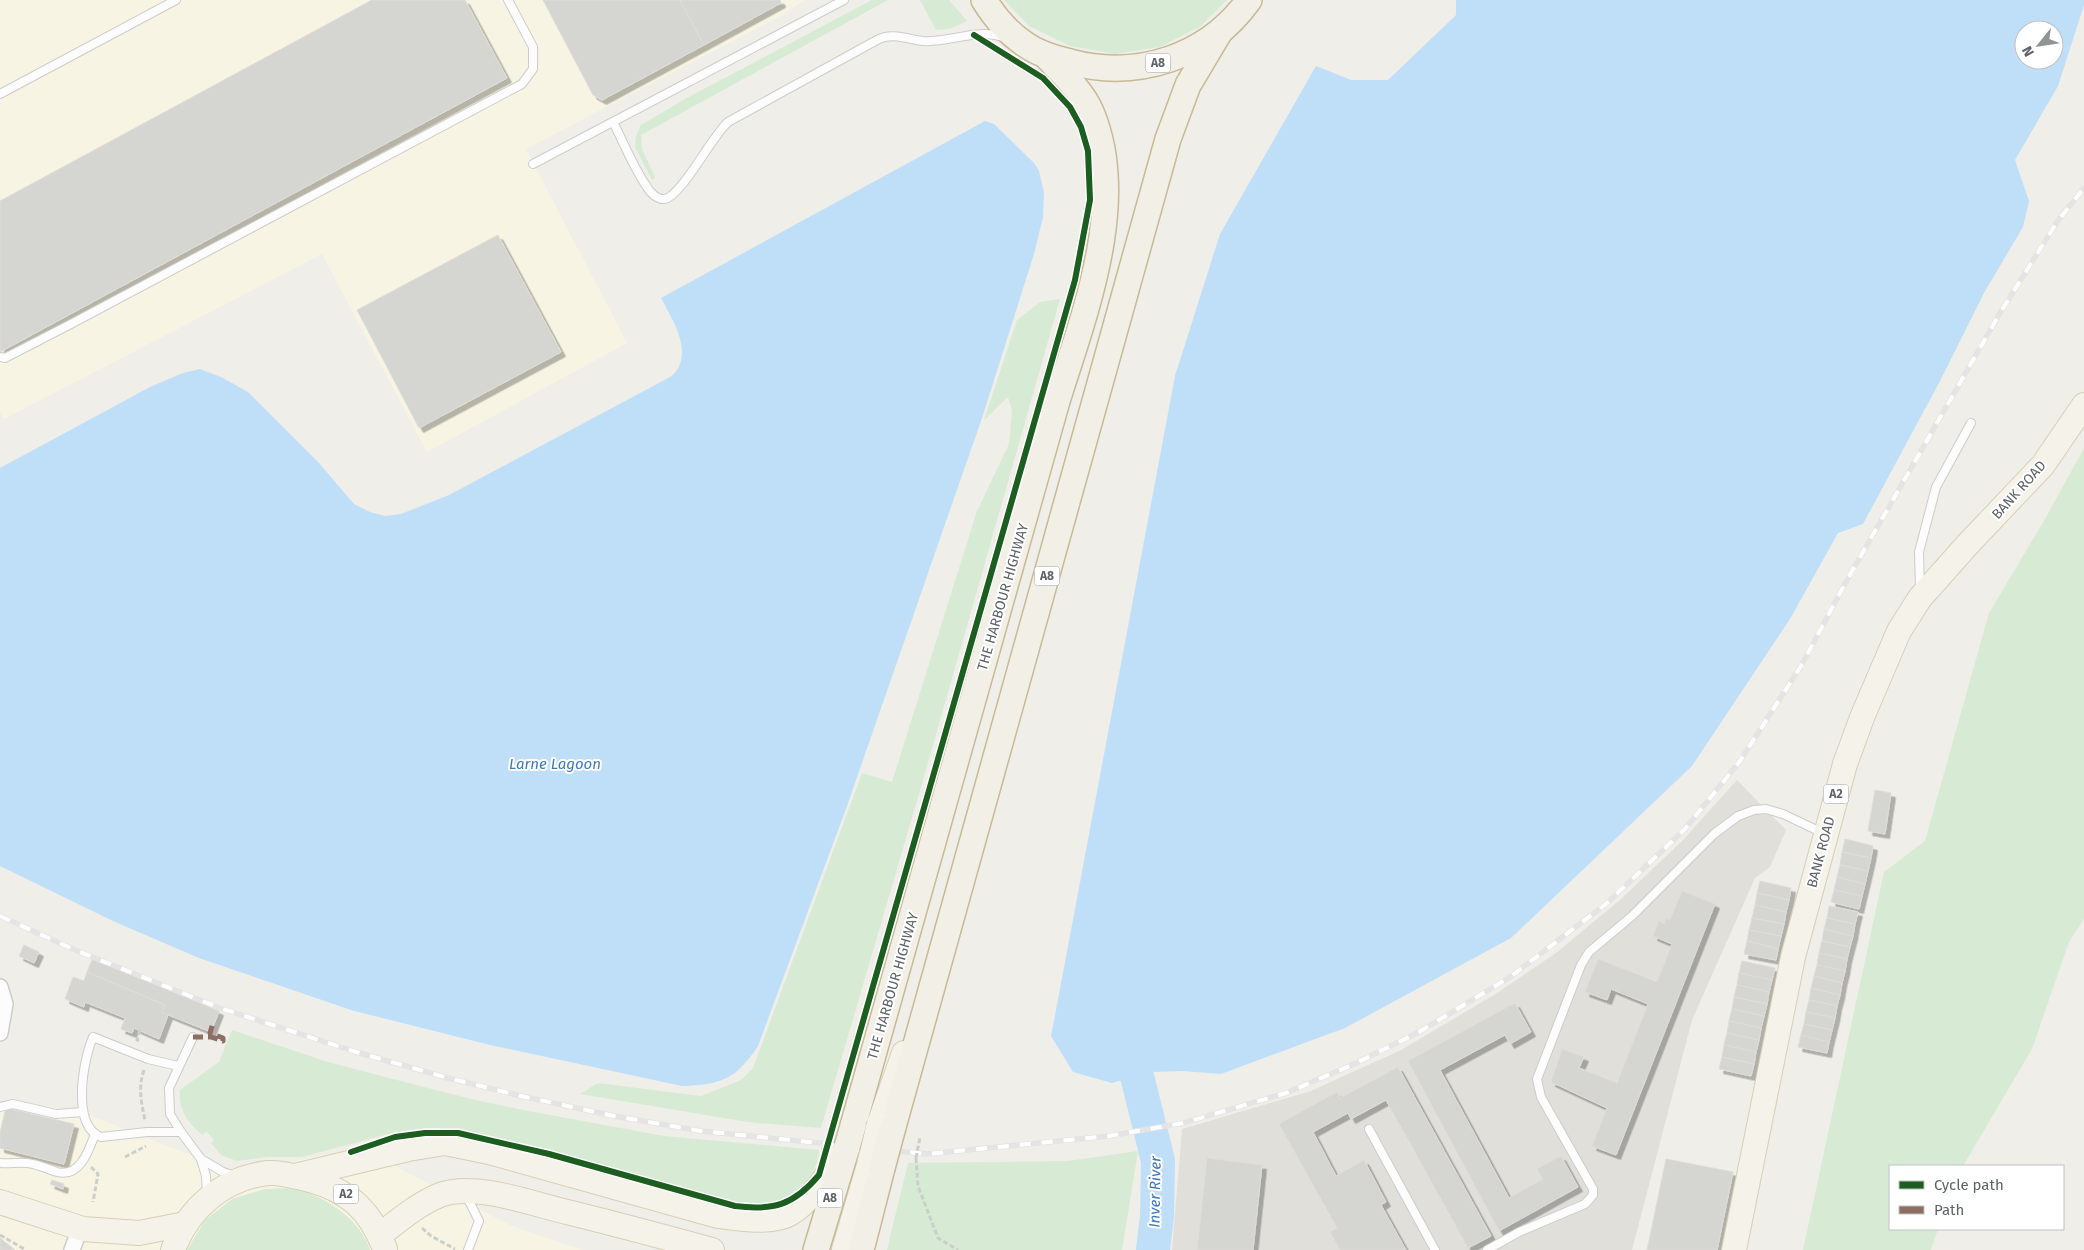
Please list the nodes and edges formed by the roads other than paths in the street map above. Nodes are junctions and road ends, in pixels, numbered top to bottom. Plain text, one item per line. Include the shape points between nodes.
1 (176, 0) edge
2 (508, 0) edge
3 (844, 0) edge
4 (984, 0) edge
5 (1248, 0) edge
6 (1219, 33) junction
7 (1022, 42) junction
8 (1046, 56) junction
9 (0, 94) edge
10 (613, 122) junction
11 (533, 164) dead end
12 (0, 357) edge
13 (2084, 405) edge
14 (1971, 422) dead end
15 (1920, 598) junction
16 (1825, 834) junction
17 (0, 986) edge
18 (0, 1034) edge
19 (193, 1037) dead end
20 (178, 1066) junction
21 (0, 1107) edge
22 (83, 1112) junction
23 (1369, 1129) dead end
24 (181, 1132) junction
25 (95, 1134) junction
26 (850, 1137) junction
27 (202, 1159) junction
28 (0, 1163) edge
29 (875, 1167) junction
30 (295, 1176) junction
31 (244, 1178) junction
32 (464, 1191) junction
33 (208, 1199) junction
34 (0, 1202) edge
35 (185, 1224) junction
36 (81, 1228) junction
37 (383, 1243) edge
38 (72, 1250) edge
39 (112, 1250) edge
40 (173, 1250) edge
41 (468, 1250) edge
42 (712, 1250) edge
43 (816, 1250) edge
44 (844, 1250) edge
45 (861, 1250) edge
46 (1435, 1250) edge
47 (1487, 1250) edge
48 (1734, 1250) edge

1 - 9 lane
2 - 12 lane via 533,47 533,69 522,84 61,329 5,358
3 - 10 lane
4 - 7 highway, A8 via 998,20
5 - 6 highway, A8 via 1237,17
6 - 8 highway, A8 via 1197,48 1149,66 1101,69
6 - 29 highway, A8, bridge via 1188,85 1168,140 924,1016 886,1125
7 - 8 highway, A8
7 - 10 lane via 994,34 940,41 895,36 881,38 728,122 681,187 664,199 646,187
8 - 26 highway, THE HARBOUR HIGHWAY / A8 via 1079,92 1091,111 1102,143 1105,185 1101,243 1084,315
10 - 11 lane
13 - 15 main road, BANK ROAD / A2 via 2043,465
14 - 15 lane via 1936,487 1919,552
15 - 16 main road, BANK ROAD / A2 via 1899,631 1863,715
16 - 47 lane via 1783,814 1766,810 1754,810 1738,816 1720,828 1632,916 1587,955 1580,965 1537,1079 1541,1097 1593,1189 1593,1195 1585,1204 1519,1232
16 - 48 main road, BANK ROAD / A2 via 1793,957
17 - 18 street via 5,1004
19 - 20 lane
20 - 22 lane via 148,1059 93,1037 83,1074
20 - 24 lane via 169,1088 170,1114
21 - 22 lane via 13,1104 56,1114
22 - 25 lane via 88,1127
23 - 46 lane
24 - 25 lane via 101,1137
24 - 27 lane
25 - 28 lane via 80,1166 70,1171 60,1173 25,1163
26 - 30 main road via 807,1199 790,1214 765,1219 718,1216 489,1152 445,1143
26 - 43 highway, A8
27 - 31 lane via 223,1172
27 - 33 lane
29 - 44 main road
29 - 45 highway, A8
30 - 31 main road, A2 via 270,1173
30 - 37 main road, A2 via 346,1194 366,1213
31 - 33 main road, A2
32 - 37 main road via 440,1195 407,1215
32 - 41 lane via 479,1221
32 - 42 main road via 493,1194
33 - 35 main road, A2
34 - 36 main road
35 - 36 main road via 140,1233
35 - 40 main road, A2
36 - 38 street
36 - 39 main road

